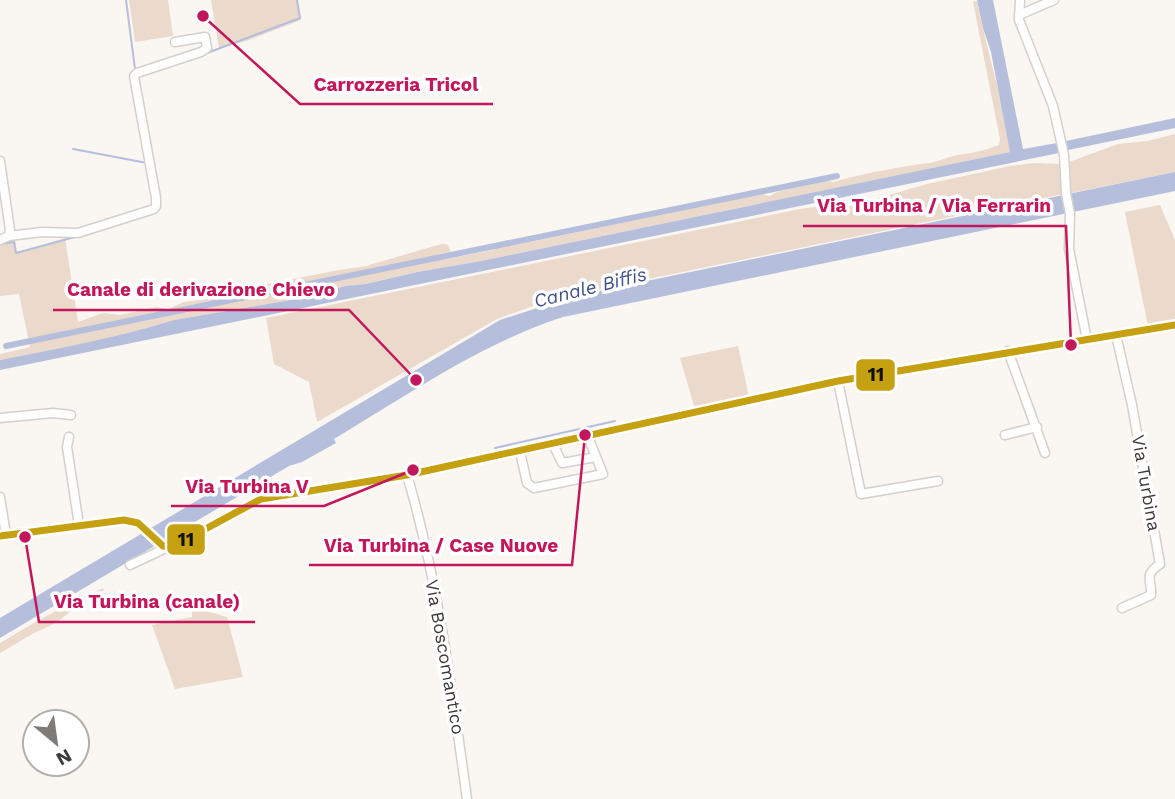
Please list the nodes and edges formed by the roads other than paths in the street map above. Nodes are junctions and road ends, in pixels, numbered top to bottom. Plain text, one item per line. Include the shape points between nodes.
1 (1020, 0) edge
2 (1054, 0) edge
3 (1019, 15) junction
4 (175, 42) dead end
5 (0, 161) edge
6 (9, 236) junction
7 (0, 240) edge
8 (1175, 325) edge
9 (1116, 335) junction
10 (1087, 340) junction
11 (1008, 351) junction
12 (838, 381) junction
13 (71, 415) dead end
14 (0, 418) edge
15 (1037, 427) junction
16 (1005, 435) dead end
17 (588, 437) junction
18 (69, 438) dead end
19 (553, 444) junction
20 (520, 452) junction
21 (1045, 453) dead end
22 (596, 457) junction
23 (407, 475) junction
24 (938, 481) dead end
25 (0, 497) edge
26 (79, 525) junction
27 (3, 536) edge
28 (165, 546) junction
29 (130, 565) dead end
30 (1122, 608) dead end
31 (467, 799) edge

1 - 3 street
2 - 3 street
3 - 10 street via 1053,106 1064,155 1069,249
4 - 6 street via 205,37 207,48 134,76 156,198 154,209 78,233
5 - 6 street
6 - 7 street
8 - 9 street
9 - 10 street
9 - 30 street, Via Turbina via 1160,564 1150,572 1151,596
10 - 11 street
11 - 12 street
11 - 15 street
12 - 17 street
12 - 24 street via 861,494
13 - 14 street
15 - 16 street
15 - 21 street
17 - 19 street
17 - 22 street
18 - 26 street
19 - 20 street
19 - 22 street via 562,463
20 - 22 street via 527,483 534,488 603,474
20 - 23 street
23 - 28 street via 261,499 181,544
23 - 31 street, Via Boscomantico via 442,631
25 - 27 street
26 - 27 street
26 - 28 street via 124,520 141,525
28 - 29 street

